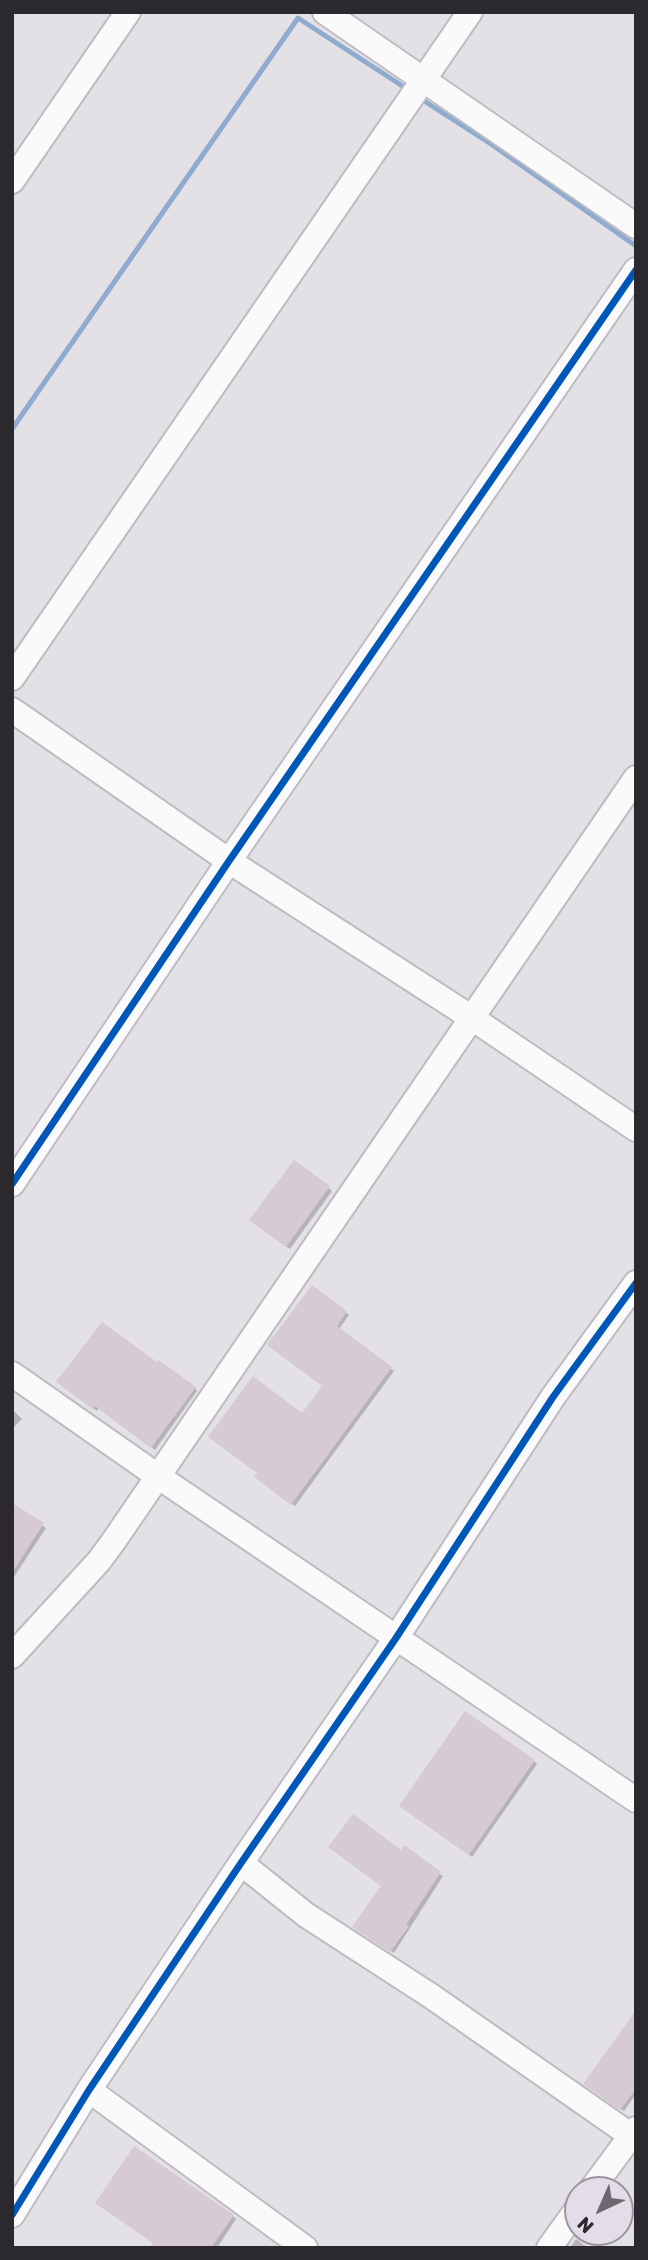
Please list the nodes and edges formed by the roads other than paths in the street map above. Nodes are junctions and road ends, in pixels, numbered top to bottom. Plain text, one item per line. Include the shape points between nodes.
1 (128, 12) edge
2 (325, 12) edge
3 (470, 12) edge
4 (423, 80) junction
5 (12, 181) edge
6 (636, 226) edge
7 (636, 270) edge
8 (12, 678) edge
9 (12, 710) edge
10 (636, 778) edge
11 (229, 861) junction
12 (472, 1018) junction
13 (636, 1129) edge
14 (12, 1184) edge
15 (636, 1283) edge
16 (12, 1374) edge
17 (159, 1477) junction
18 (396, 1638) junction
19 (12, 1656) edge
20 (636, 1800) edge
21 (241, 1863) junction
22 (89, 2090) junction
23 (634, 2134) edge
24 (602, 2176) edge
25 (12, 2215) edge
26 (564, 2227) edge
27 (305, 2248) edge
28 (549, 2248) edge

1 - 5 street
2 - 4 street
3 - 4 street
4 - 6 street
4 - 8 street
7 - 11 street
9 - 11 street
10 - 12 street
11 - 12 street
11 - 14 street
12 - 13 street
12 - 17 street
15 - 18 street via 554,1397
16 - 17 street
17 - 18 street
17 - 19 street via 99,1561
18 - 20 street
18 - 21 street
21 - 22 street
21 - 23 street via 306,1915
22 - 25 street
22 - 27 street
23 - 24 street
26 - 28 street

